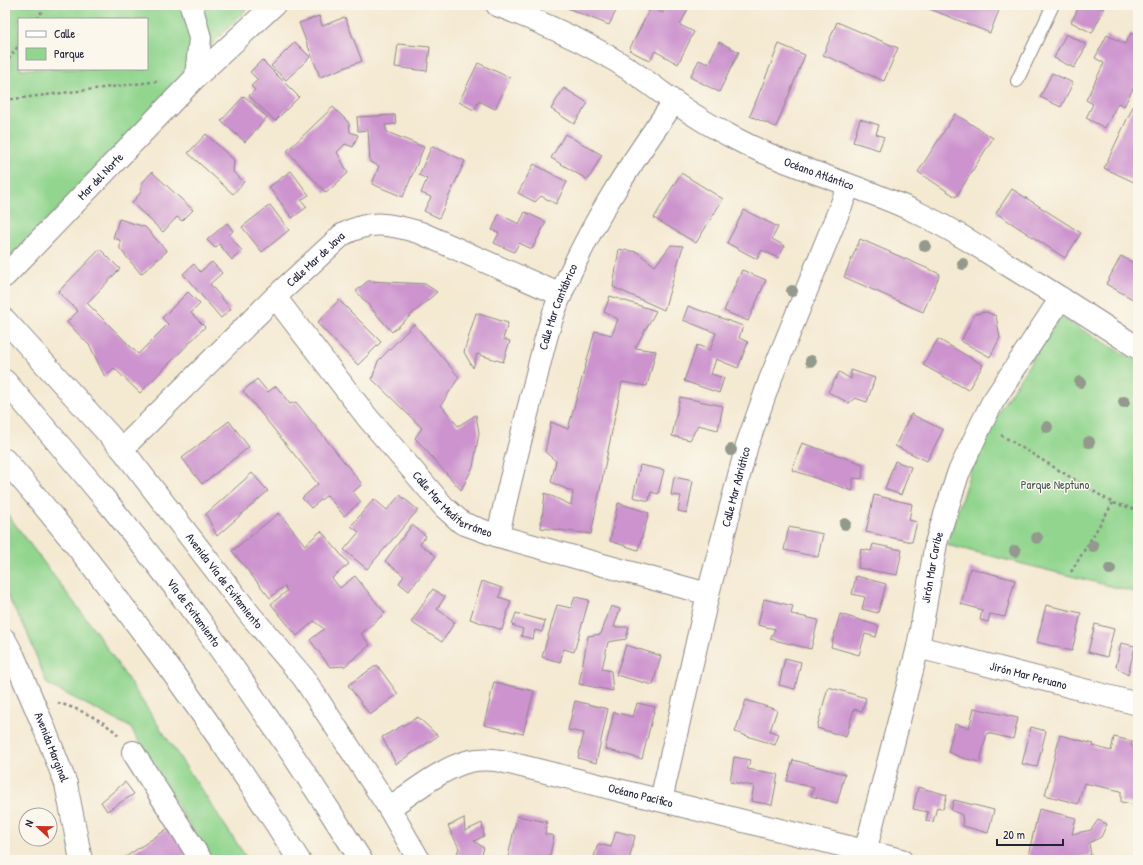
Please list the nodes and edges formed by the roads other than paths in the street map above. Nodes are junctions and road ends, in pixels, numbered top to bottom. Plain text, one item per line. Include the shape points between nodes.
1 (191, 5) edge
2 (274, 5) edge
3 (1053, 5) edge
4 (500, 6) edge
5 (196, 76) junction
6 (1017, 81) dead end
7 (674, 102) junction
8 (849, 186) junction
9 (5, 276) edge
10 (561, 295) junction
11 (275, 297) junction
12 (1061, 298) junction
13 (5, 320) edge
14 (1138, 348) edge
15 (5, 382) edge
16 (122, 449) junction
17 (5, 460) edge
18 (498, 536) junction
19 (708, 594) junction
20 (5, 640) edge
21 (918, 647) junction
22 (1138, 704) edge
23 (133, 752) road end
24 (661, 800) junction
25 (389, 808) junction
26 (864, 856) edge
27 (81, 860) edge
28 (201, 860) edge
29 (299, 860) edge
30 (361, 860) edge
31 (419, 860) edge
32 (901, 860) edge

1 - 5 main road via 200,38
2 - 5 main road, Mar del Norte
3 - 6 lane
4 - 7 main road, Océano Atlántico via 585,43 646,80
5 - 9 main road, Mar del Norte
7 - 8 main road, Océano Atlántico via 708,124 762,152
7 - 10 main road, Calle Mar Cantábrico via 601,211
8 - 12 main road, Océano Atlántico via 940,224
8 - 19 main road, Calle Mar Adriático via 770,380 747,445
10 - 11 main road, Calle Mar de Java via 421,233 383,224 368,224 342,235
10 - 18 main road, Calle Mar Cantábrico via 549,328
11 - 16 main road, Calle Mar de Java
11 - 18 main road, Calle Mar Mediterráneo via 367,417 444,507 462,523
12 - 14 main road, Océano Atlántico
12 - 21 main road, Jirón Mar Caribe via 992,403 958,474 936,543
13 - 16 main road, Avenida Vía de Evitamiento
15 - 30 main road, Vía de Evitamiento via 127,527 199,621 289,750
16 - 25 main road, Avenida Vía de Evitamiento via 251,616 303,677
17 - 29 main road via 124,607 177,679
18 - 19 main road, Calle Mar Mediterráneo
19 - 24 main road, Calle Mar Adriático
20 - 27 main road, Avenida Marginal via 66,784
21 - 22 main road, Jirón Mar Peruano
21 - 26 main road, Jirón Mar Caribe
23 - 28 main road
24 - 25 main road, Océano Pacífico via 501,761 480,759 447,770
24 - 26 main road, Océano Pacífico
25 - 31 main road, Avenida Vía de Evitamiento
26 - 32 main road, Océano Pacífico

